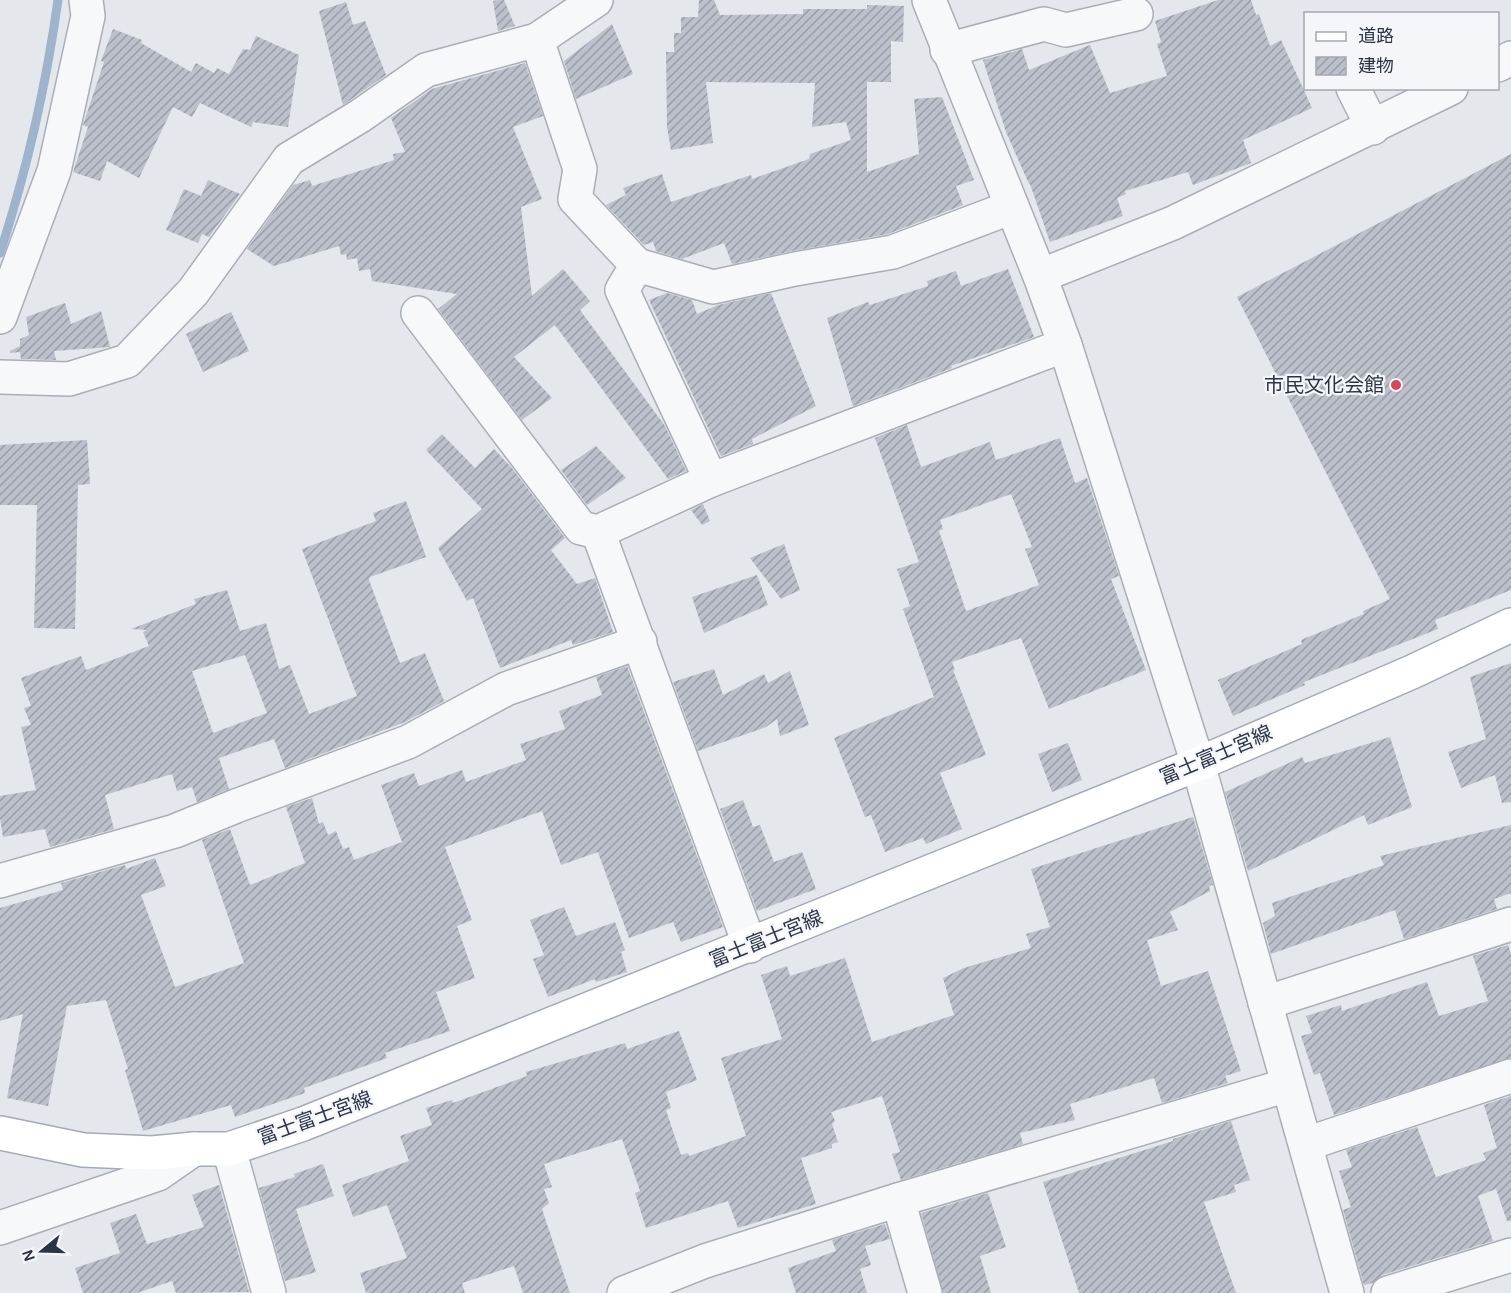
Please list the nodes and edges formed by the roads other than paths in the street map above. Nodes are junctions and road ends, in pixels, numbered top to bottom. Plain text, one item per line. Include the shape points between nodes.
1 (86, 0) edge
2 (596, 0) edge
3 (929, 0) edge
4 (1136, 14) dead end
5 (537, 40) junction
6 (947, 50) junction
7 (1354, 90) edge
8 (1447, 90) edge
9 (1373, 128) junction
10 (1012, 207) junction
11 (637, 265) junction
12 (1040, 276) junction
13 (418, 314) dead end
14 (0, 317) edge
15 (1065, 345) junction
16 (0, 377) edge
17 (711, 480) junction
18 (598, 532) junction
19 (1511, 625) edge
20 (640, 642) junction
21 (1198, 764) junction
22 (0, 881) edge
23 (1511, 924) edge
24 (750, 946) junction
25 (1265, 1003) junction
26 (1511, 1076) edge
27 (1288, 1085) junction
28 (0, 1132) edge
29 (1306, 1144) junction
30 (195, 1149) junction
31 (229, 1149) junction
32 (898, 1200) junction
33 (0, 1228) edge
34 (1511, 1255) edge
35 (269, 1293) edge
36 (624, 1293) edge
37 (925, 1293) edge
38 (1347, 1293) edge
39 (1388, 1293) edge

1 - 14 street via 88,16 54,171
2 - 5 street
3 - 6 street
4 - 6 street via 1066,30 1044,24
5 - 11 street via 580,169 575,200
5 - 16 street via 426,70 289,159 193,292 127,361 69,379
6 - 10 street
7 - 9 street
8 - 9 street
9 - 12 street via 1173,223
10 - 11 street via 893,252 713,287
10 - 12 street
11 - 17 street via 622,290
12 - 15 street
13 - 18 street via 581,528
15 - 17 street
15 - 21 street
17 - 18 street
18 - 20 street
19 - 21 main road, 富士富士宮線
20 - 22 street via 506,689 408,742 175,831
20 - 24 street
21 - 24 main road, 富士富士宮線
21 - 25 street
23 - 25 street
24 - 31 main road, 富士富士宮線 via 303,1124
25 - 27 street
26 - 29 street
27 - 29 street
27 - 32 street
28 - 30 main road, 富士富士宮線 via 83,1150 152,1153
29 - 38 street
30 - 31 main road, 富士富士宮線
30 - 33 street via 158,1174
31 - 35 street
32 - 36 street via 705,1262
32 - 37 street
34 - 39 street

